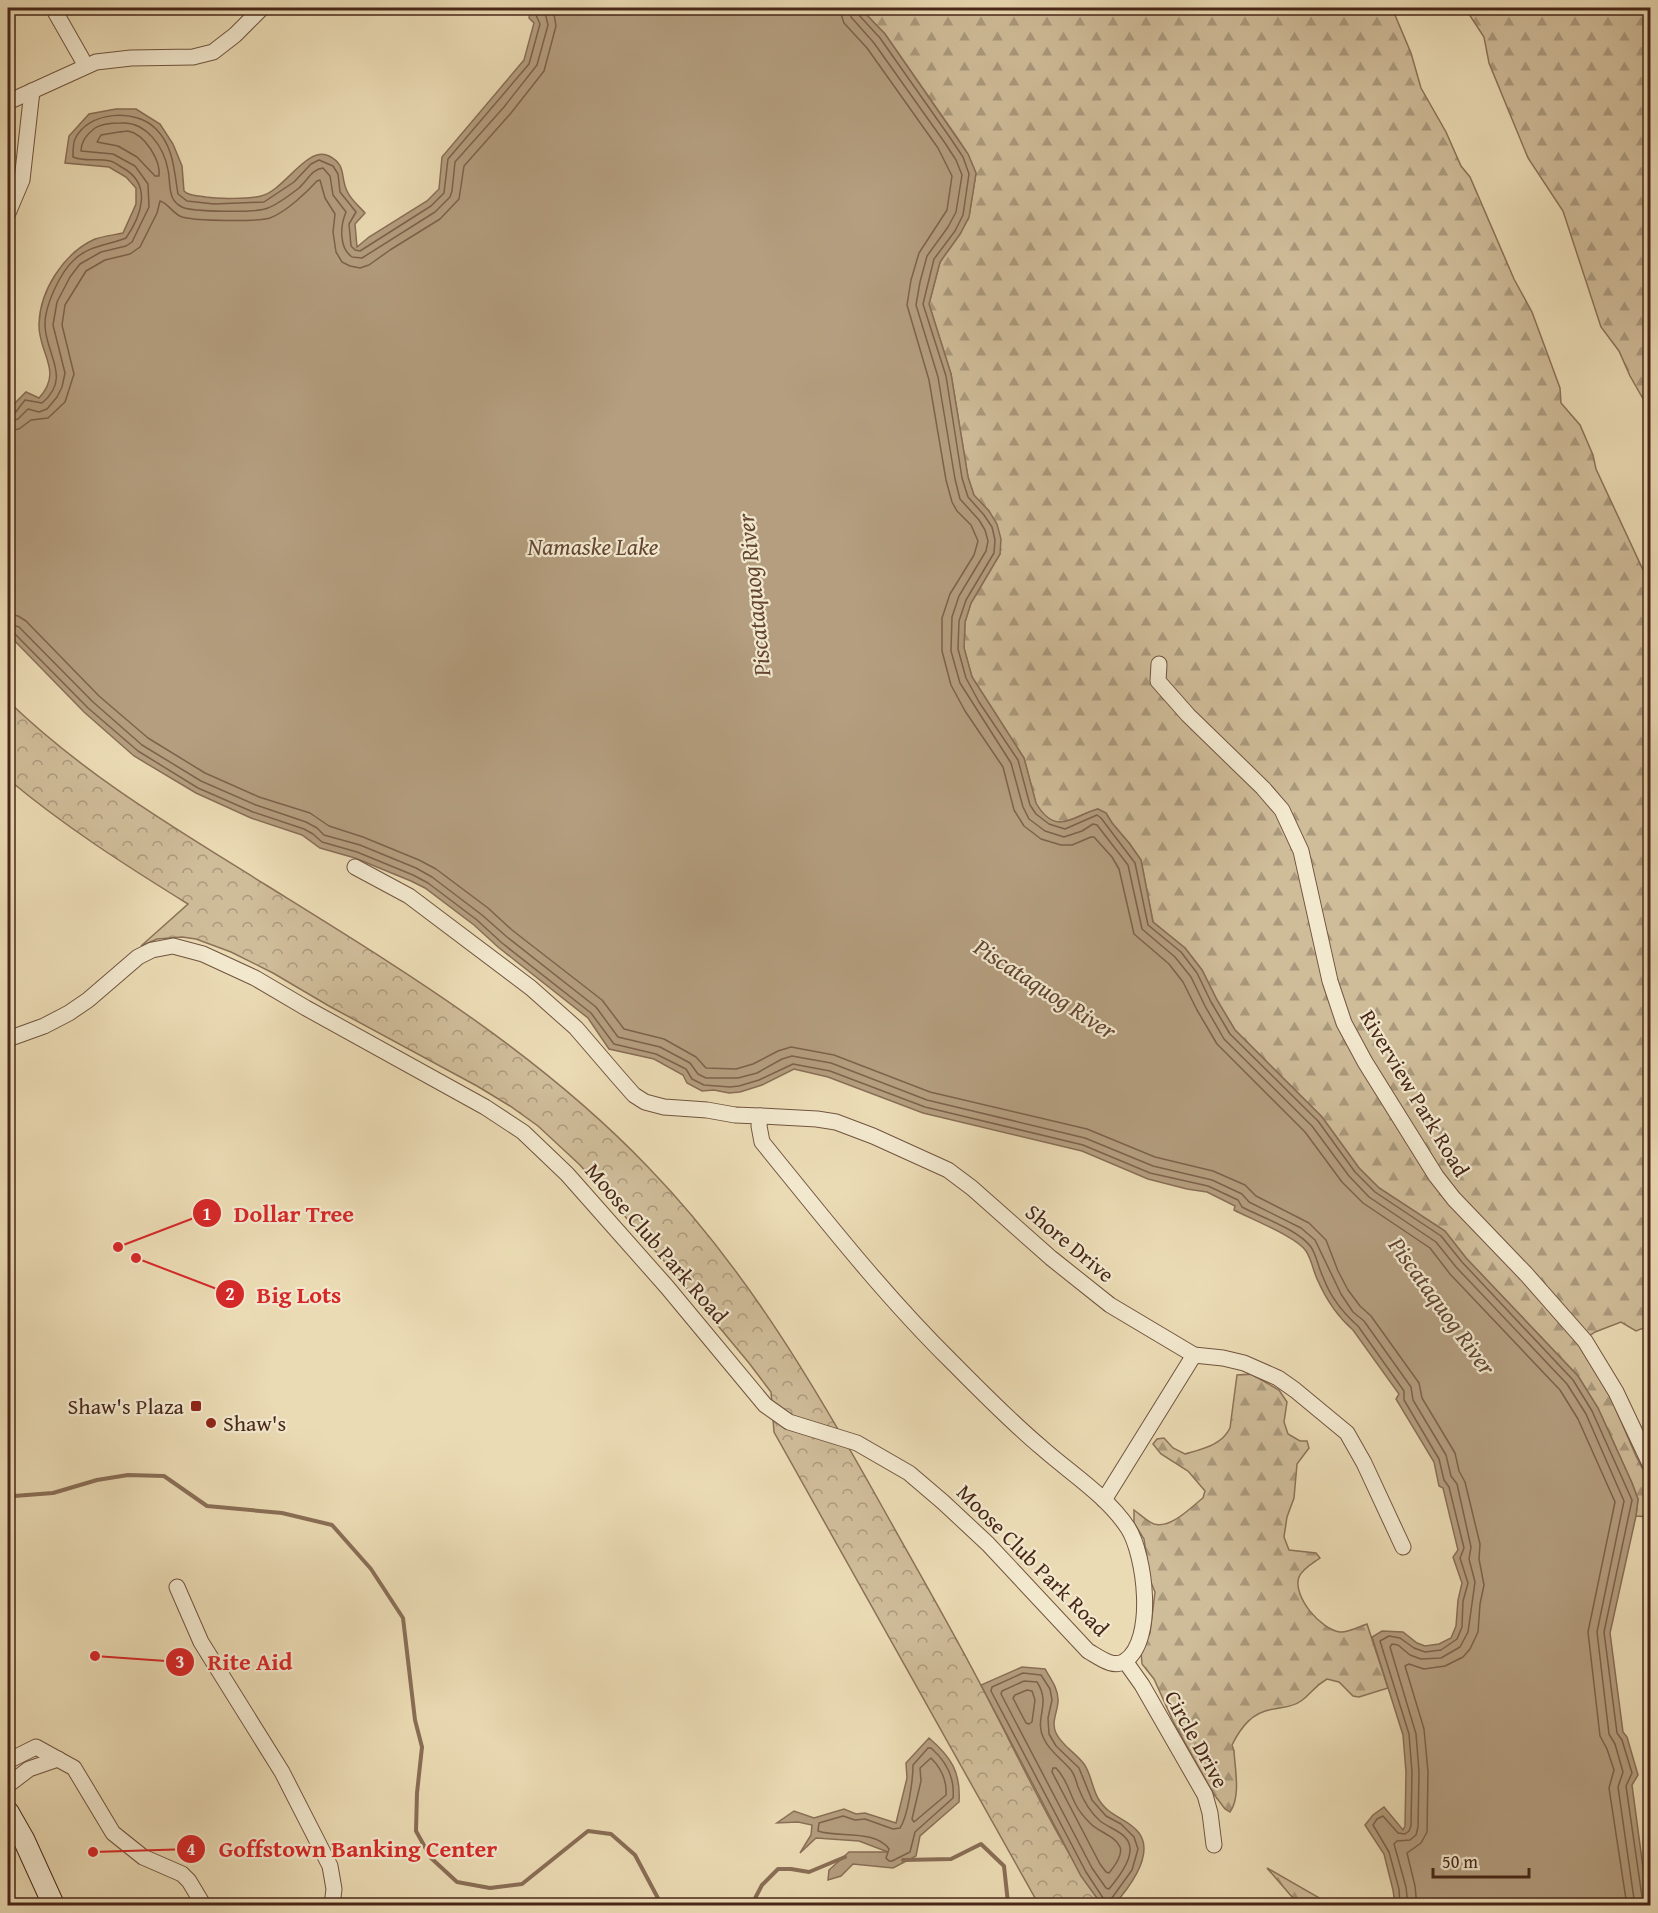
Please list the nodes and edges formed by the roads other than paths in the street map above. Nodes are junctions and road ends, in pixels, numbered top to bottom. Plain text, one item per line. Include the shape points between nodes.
1 (53, 8) edge
2 (262, 8) edge
3 (86, 66) junction
4 (32, 91) junction
5 (8, 102) edge
6 (8, 213) edge
7 (1160, 664) dead end
8 (354, 867) dead end
9 (8, 1039) edge
10 (760, 1116) junction
11 (1194, 1355) junction
12 (1650, 1464) edge
13 (1104, 1500) junction
14 (1403, 1547) dead end
15 (177, 1587) dead end
16 (1125, 1661) junction
17 (58, 1759) junction
18 (8, 1761) edge
19 (8, 1785) edge
20 (8, 1812) edge
21 (1214, 1845) dead end
22 (54, 1905) edge
23 (204, 1905) edge
24 (332, 1905) edge

1 - 3 street
2 - 3 street via 235,35 205,55 106,60
3 - 4 street
4 - 5 street
4 - 6 street via 22,180
7 - 12 street, Riverview Park Road via 1158,681 1282,810 1301,851 1329,981 1344,1023 1365,1062 1448,1191 1585,1341 1616,1392
8 - 10 street via 409,896 531,988 576,1028 634,1095 645,1102
9 - 16 street, Moose Club Park Road via 69,1013 138,957 162,947 186,948 255,978 523,1132 567,1174 765,1405 789,1422 871,1449 909,1473 988,1544 1088,1651 1109,1663
10 - 11 street, Shore Drive via 836,1122 948,1170 1088,1289
10 - 13 street, Moose Club Park Road via 762,1142 909,1319 1038,1445
11 - 13 street
11 - 14 street via 1223,1358 1266,1371 1295,1389 1336,1424 1355,1445
13 - 16 street, Moose Club Park Road via 1128,1528 1144,1579 1140,1636
15 - 24 street via 201,1642 282,1772 330,1866
16 - 21 street, Circle Drive via 1205,1795
17 - 18 street via 36,1747
17 - 19 street via 29,1768
17 - 23 street via 74,1768 105,1822 121,1841 143,1857 182,1875
20 - 22 main road

